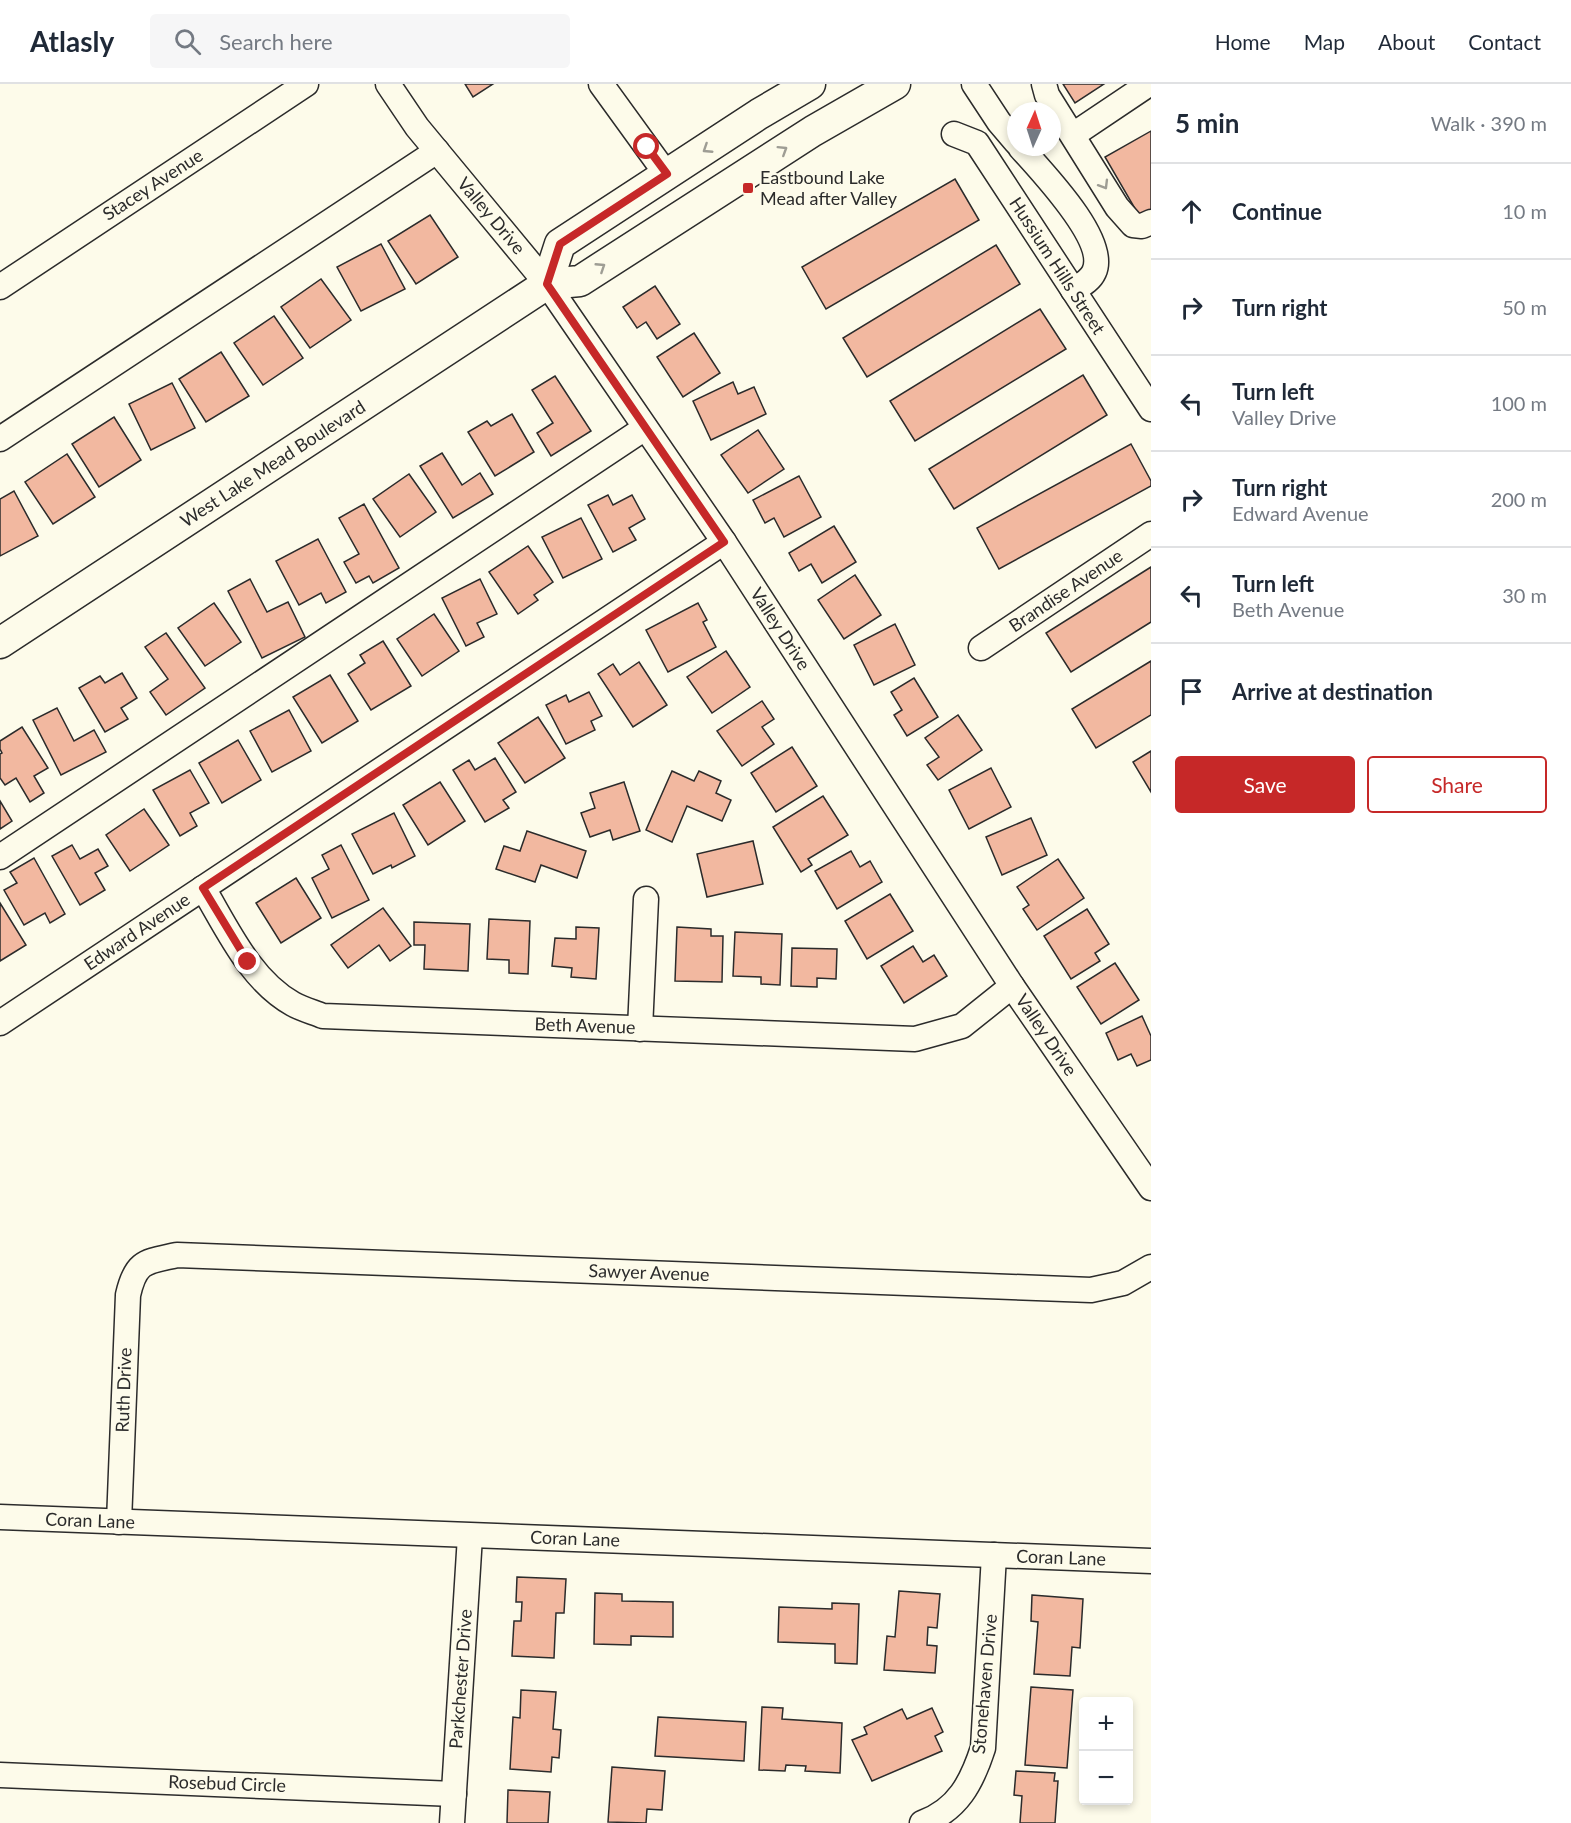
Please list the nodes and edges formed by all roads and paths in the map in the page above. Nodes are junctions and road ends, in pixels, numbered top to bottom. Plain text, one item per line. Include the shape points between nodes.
1 (306, 84) edge
2 (388, 84) edge
3 (601, 84) edge
4 (810, 84) edge
5 (895, 84) edge
6 (974, 84) edge
7 (1044, 84) edge
8 (1149, 84) edge
9 (1007, 131) edge
10 (954, 134) dead end
11 (1073, 135) junction
12 (437, 151) junction
13 (1028, 156) edge
14 (667, 174) junction
15 (1151, 222) edge
16 (547, 284) junction
17 (0, 287) edge
18 (1073, 290) junction
19 (1151, 410) edge
20 (645, 428) junction
21 (0, 439) edge
22 (1151, 534) edge
23 (724, 542) junction
24 (0, 644) edge
25 (981, 648) dead end
26 (0, 857) edge
27 (203, 888) junction
28 (646, 899) dead end
29 (1012, 986) junction
30 (0, 1023) edge
31 (640, 1029) junction
32 (1151, 1188) edge
33 (144, 1263) joint
34 (1151, 1267) edge
35 (0, 1517) edge
36 (119, 1522) junction
37 (470, 1536) junction
38 (994, 1555) junction
39 (1151, 1561) edge
40 (0, 1775) edge
41 (454, 1794) junction
42 (930, 1822) edge
43 (452, 1823) edge

1 - 17 street, Stacey Avenue
2 - 12 street, Valley Drive
3 - 14 street
4 -> 14 main road
16 -> 5 main road, West Lake Mead Boulevard via 580,280 813,131
6 - 9 street
7 - 11 street
8 - 11 street
10 - 18 street, Hussium Hills Street via 977,143
11 -> 15 street via 1129,222 1142,226
12 - 16 street, Valley Drive
12 - 21 street
13 - 18 street via 1092,238 1097,256 1094,272
14 - 16 main road via 560,244
16 - 20 street, Valley Drive
16 - 24 main road, West Lake Mead Boulevard
18 - 19 street, Hussium Hills Street
20 - 23 street, Valley Drive
20 - 26 street
22 - 25 street, Brandise Avenue
23 - 27 street, Edward Avenue
23 - 29 street, Valley Drive
27 - 30 street, Edward Avenue
27 - 31 street, Beth Avenue via 248,962 268,985 292,1004 323,1016
28 - 31 street
29 - 31 street, Beth Avenue via 962,1026 915,1039
29 - 32 street, Valley Drive
33 - 34 street, Sawyer Avenue via 177,1255 1091,1290 1123,1283
33 - 36 street, Ruth Drive via 132,1278 128,1295
35 - 36 street, Coran Lane
36 - 37 street, Coran Lane
37 - 38 street, Coran Lane
37 - 41 street, Parkchester Drive
38 - 39 street, Coran Lane
38 - 42 street, Stonehaven Drive via 983,1748 973,1778 957,1800
40 - 41 street, Rosebud Circle
41 - 43 street, Parkchester Drive

